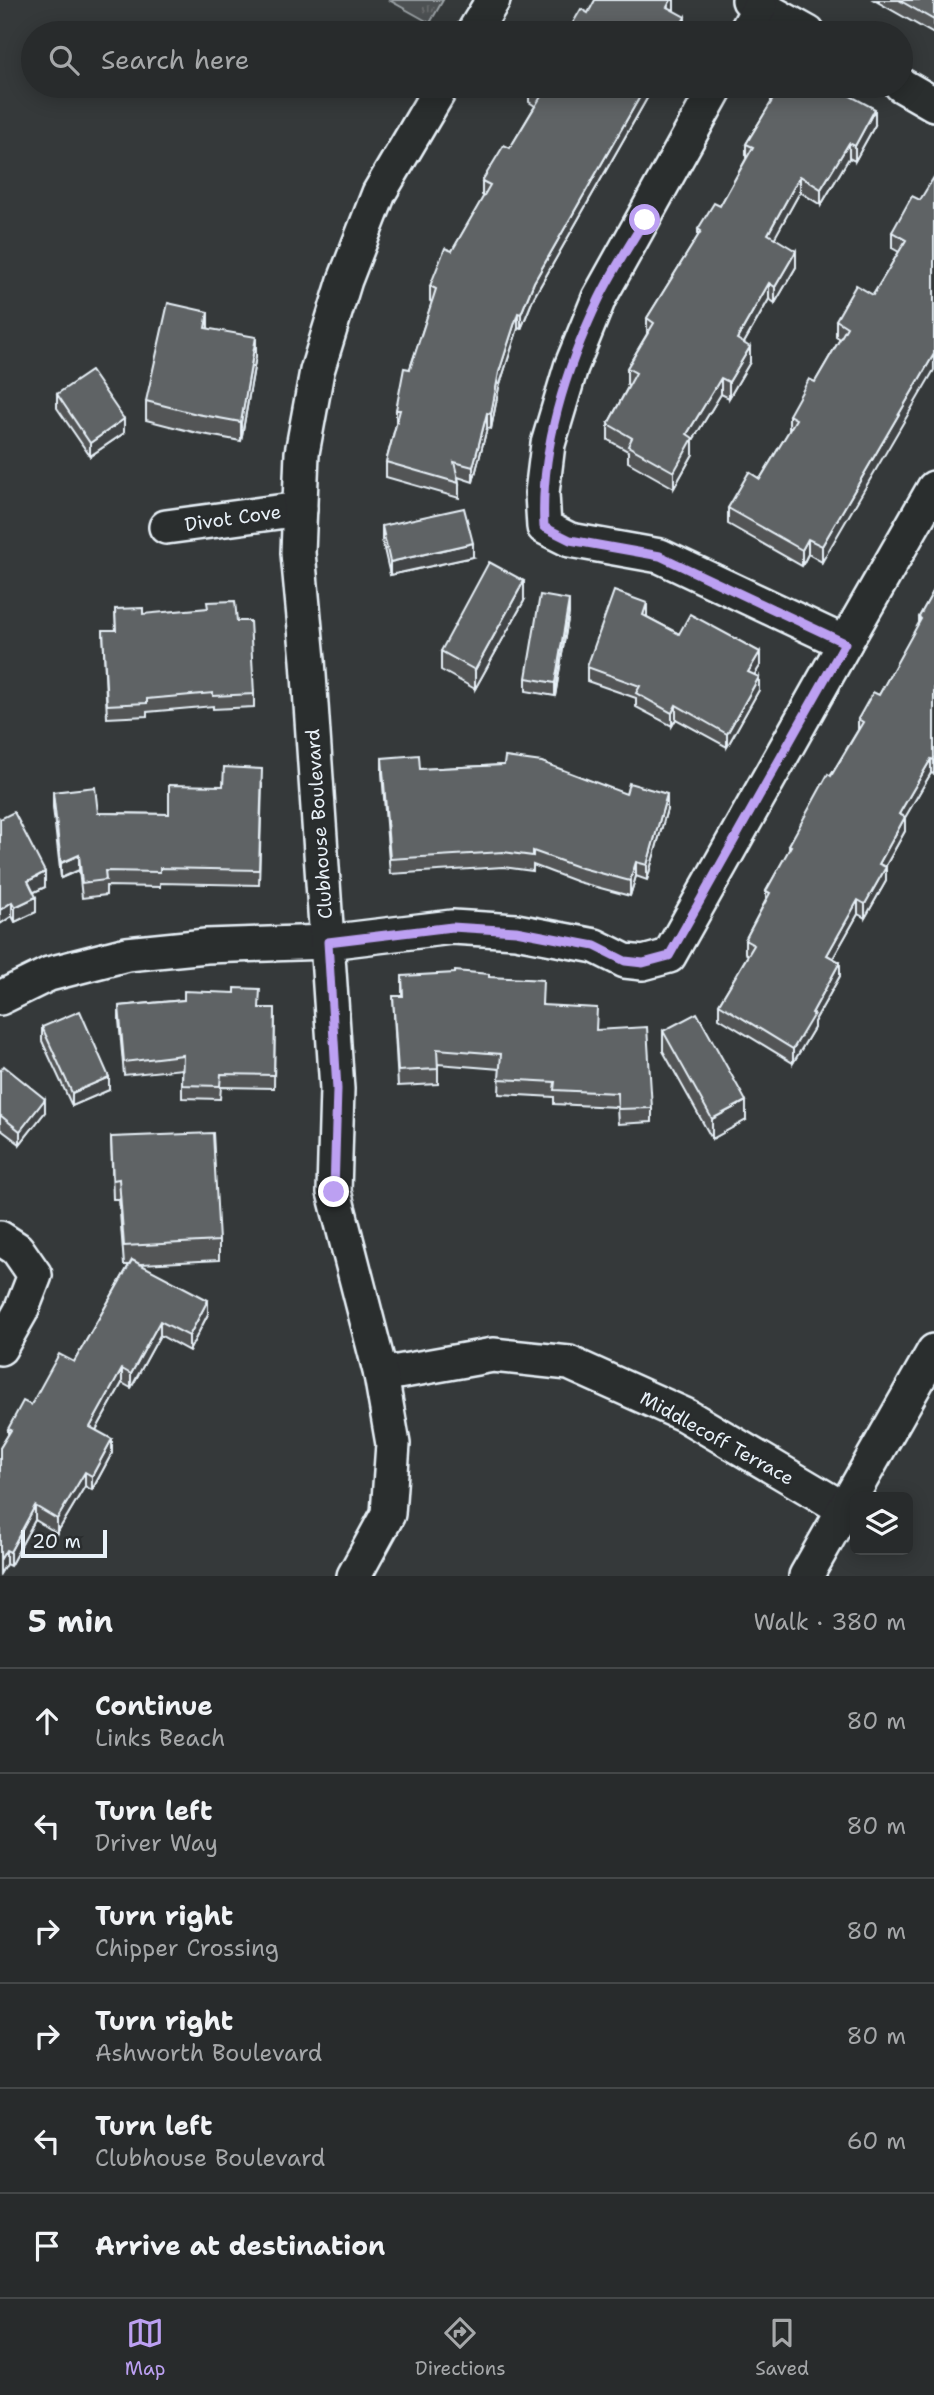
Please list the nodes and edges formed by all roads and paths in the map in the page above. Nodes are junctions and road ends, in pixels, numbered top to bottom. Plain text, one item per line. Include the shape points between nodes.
1 (493, 0) edge
2 (751, 13) edge
3 (480, 21) edge
4 (774, 21) edge
5 (913, 92) edge
6 (435, 98) edge
7 (710, 98) edge
8 (934, 104) edge
9 (934, 488) edge
10 (300, 509) junction
11 (166, 527) dead end
12 (845, 643) junction
13 (328, 942) junction
14 (0, 998) edge
15 (0, 1238) edge
16 (0, 1348) edge
17 (934, 1351) edge
18 (381, 1376) junction
19 (844, 1509) junction
20 (354, 1576) edge
21 (806, 1576) edge

1 - 3 street
2 - 4 street
5 - 8 street
6 - 10 street, Clubhouse Boulevard via 379,193 345,280 317,371 302,453
7 - 12 street via 599,298 571,367 548,444 542,493 544,527 570,540 660,556
9 - 12 street
10 - 11 street, Divot Cove
10 - 13 street, Clubhouse Boulevard via 298,552
12 - 13 street via 669,956 643,963 625,961 595,946 529,933 452,927
13 - 14 street via 127,954 49,974
13 - 18 street, Clubhouse Boulevard via 337,1089 334,1192
15 - 16 street via 18,1249 34,1275
17 - 19 street
18 - 19 street, Middlecoff Terrace via 493,1355 569,1363 685,1415
18 - 20 street, Clubhouse Boulevard via 393,1444 388,1514
19 - 21 street

